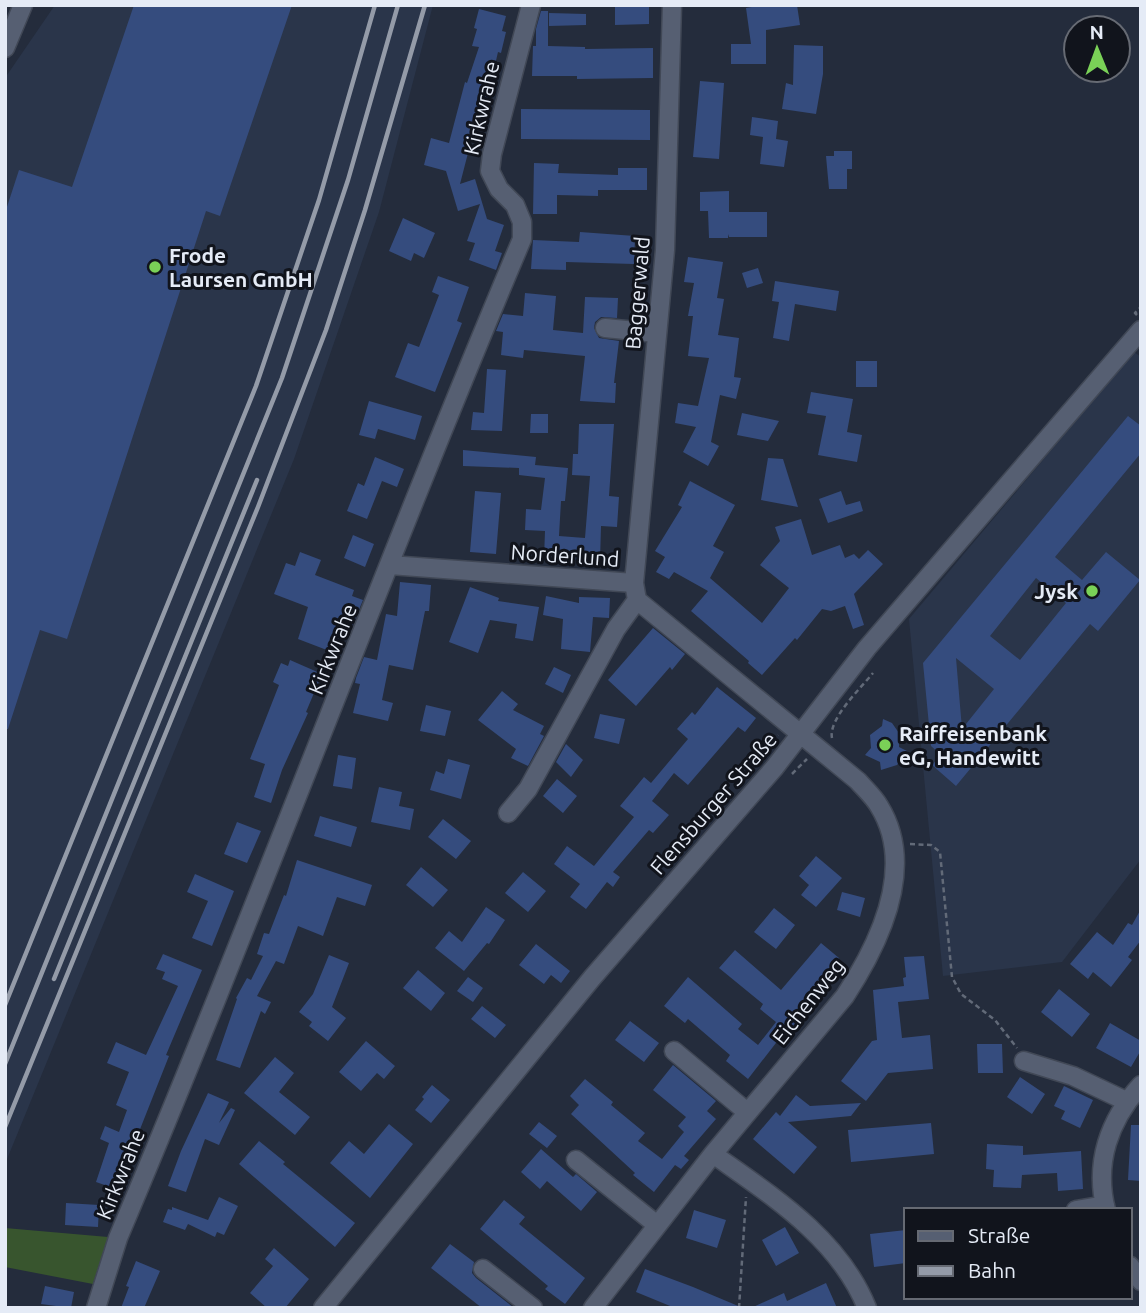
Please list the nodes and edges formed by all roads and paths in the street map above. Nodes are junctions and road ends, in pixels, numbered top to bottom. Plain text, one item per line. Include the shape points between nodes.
1 (23, 5) edge
2 (531, 5) edge
3 (672, 5) edge
4 (5, 48) edge
5 (605, 328) dead end
6 (1141, 330) edge
7 (657, 333) junction
8 (390, 565) junction
9 (635, 591) junction
10 (801, 736) junction
11 (508, 813) dead end
12 (892, 842) junction
13 (674, 1051) dead end
14 (1024, 1061) joint
15 (1141, 1085) edge
16 (1126, 1101) junction
17 (747, 1112) junction
18 (713, 1154) junction
19 (576, 1160) dead end
20 (750, 1181) junction
21 (1106, 1207) edge
22 (657, 1225) junction
23 (483, 1269) dead end
24 (600, 1306) edge
25 (96, 1308) edge
26 (323, 1308) edge
27 (533, 1308) edge
28 (739, 1308) edge
29 (867, 1308) edge

1 - 4 street
2 - 8 street, Kirkwrahe via 491,171 499,189 515,205 522,239
3 - 7 street, Baggerwald
5 - 7 street
6 - 10 street, Flensburger Straße via 867,648
7 - 9 street, Baggerwald
8 - 9 street, Norderlund
8 - 25 street, Kirkwrahe via 118,1238
9 - 10 street
9 - 11 street via 528,789
10 - 12 street, Eichenweg via 879,804
10 - 26 street, Flensburger Straße via 592,978
12 - 14 path via 931,845 940,852 952,977 961,994 995,1020
12 - 17 street, Eichenweg via 895,873 890,900 863,968 845,996
13 - 17 street
14 - 16 street via 1073,1076
15 - 16 street
16 - 21 street via 1102,1157
17 - 18 street, Eichenweg
18 - 20 street
18 - 22 street, Eichenweg
19 - 22 street
20 - 28 path
20 - 29 street via 796,1214 835,1255
22 - 24 street, Eichenweg
23 - 27 street

